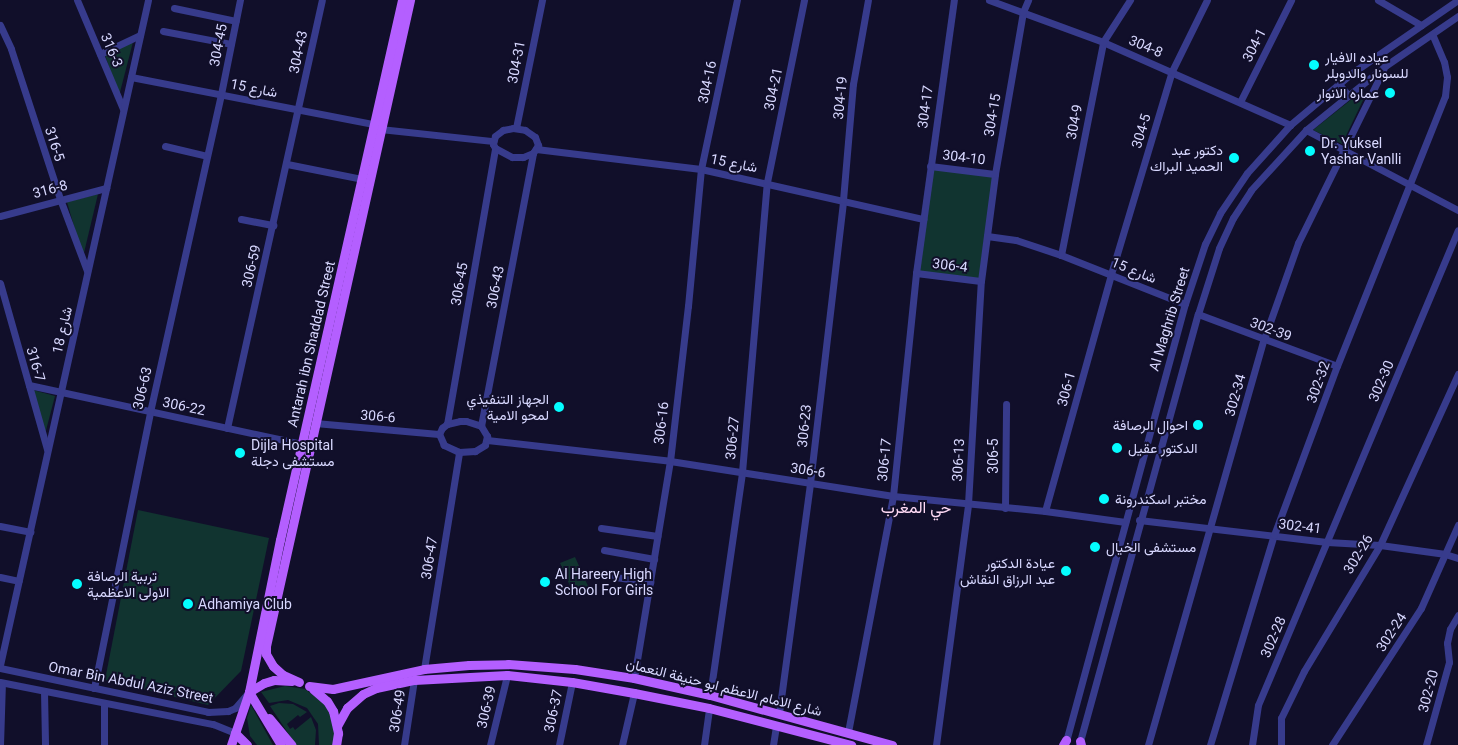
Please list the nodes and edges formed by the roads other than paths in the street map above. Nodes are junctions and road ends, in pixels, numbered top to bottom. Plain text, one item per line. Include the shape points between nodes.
1 (77, 0) edge
2 (148, 0) edge
3 (240, 0) edge
4 (322, 0) edge
5 (402, 0) edge
6 (410, 0) edge
7 (542, 0) edge
8 (737, 0) edge
9 (804, 0) edge
10 (868, 0) edge
11 (954, 0) edge
12 (989, 0) edge
13 (1028, 0) edge
14 (1130, 0) edge
15 (1207, 0) edge
16 (1291, 0) edge
17 (1378, 0) edge
18 (1458, 0) edge
19 (174, 8) dead end
20 (1023, 12) junction
21 (1458, 16) edge
22 (236, 21) junction
23 (0, 25) edge
24 (1421, 25) junction
25 (164, 30) dead end
26 (1432, 34) junction
27 (140, 35) junction
28 (1103, 42) junction
29 (231, 44) junction
30 (100, 54) junction
31 (1385, 66) junction
32 (1172, 71) junction
33 (131, 77) junction
34 (1338, 83) junction
35 (221, 94) junction
36 (1348, 95) junction
37 (1240, 102) junction
38 (124, 110) junction
39 (298, 110) junction
40 (1290, 125) junction
41 (377, 126) junction
42 (516, 128) junction
43 (1306, 130) junction
44 (494, 145) junction
45 (165, 146) dead end
46 (1343, 150) junction
47 (534, 151) junction
48 (207, 156) junction
49 (287, 164) junction
50 (930, 166) junction
51 (701, 169) junction
52 (995, 174) junction
53 (362, 179) junction
54 (766, 182) junction
55 (1409, 184) junction
56 (106, 188) junction
57 (60, 199) junction
58 (842, 200) junction
59 (1458, 210) edge
60 (0, 216) edge
61 (241, 219) dead end
62 (923, 219) junction
63 (273, 225) junction
64 (1458, 230) edge
65 (987, 236) junction
66 (1061, 256) junction
67 (88, 271) junction
68 (916, 273) junction
69 (1111, 274) junction
70 (981, 281) junction
71 (0, 284) edge
72 (1185, 304) junction
73 (1198, 314) junction
74 (1264, 339) junction
75 (1336, 366) junction
76 (1458, 374) edge
77 (29, 385) junction
78 (60, 394) junction
79 (1006, 404) dead end
80 (150, 412) junction
81 (315, 423) junction
82 (447, 424) junction
83 (481, 426) junction
84 (227, 428) junction
85 (439, 434) junction
86 (487, 440) junction
87 (302, 444) junction
88 (48, 452) junction
89 (460, 452) junction
90 (670, 461) junction
91 (742, 472) junction
92 (810, 483) junction
93 (893, 496) junction
94 (968, 504) junction
95 (1005, 508) junction
96 (1045, 511) junction
97 (1140, 520) junction
98 (1125, 522) junction
99 (1458, 525) edge
100 (0, 526) edge
101 (601, 528) dead end
102 (1212, 529) junction
103 (30, 532) junction
104 (1274, 535) junction
105 (657, 536) junction
106 (1327, 542) junction
107 (1380, 545) junction
108 (604, 550) dead end
109 (1445, 554) junction
110 (654, 558) junction
111 (1458, 558) edge
112 (594, 574) dead end
113 (0, 577) edge
114 (19, 581) junction
115 (650, 582) junction
116 (1458, 615) edge
117 (0, 667) edge
118 (424, 669) junction
119 (507, 675) junction
120 (634, 678) junction
121 (414, 680) junction
122 (1, 682) edge
123 (299, 682) junction
124 (572, 682) junction
125 (310, 686) junction
126 (94, 688) junction
127 (44, 691) junction
128 (249, 692) junction
129 (634, 693) junction
130 (710, 695) junction
131 (104, 704) junction
132 (709, 708) junction
133 (262, 711) junction
134 (779, 713) junction
135 (337, 726) junction
136 (776, 726) junction
137 (848, 732) junction
138 (235, 734) junction
139 (1064, 743) edge
140 (841, 744) edge
141 (1080, 744) edge
142 (0, 745) edge
143 (45, 745) edge
144 (104, 745) edge
145 (231, 745) edge
146 (248, 745) edge
147 (281, 745) edge
148 (292, 745) edge
149 (336, 745) edge
150 (404, 745) edge
151 (490, 745) edge
152 (558, 745) edge
153 (622, 745) edge
154 (704, 745) edge
155 (773, 745) edge
156 (851, 745) edge
157 (892, 745) edge
158 (936, 745) edge
159 (1148, 745) edge
160 (1210, 745) edge
161 (1252, 745) edge
162 (1281, 745) edge
163 (1332, 745) edge
164 (1426, 745) edge

1 - 30 street, 316-3
2 - 27 street, شارع 18
3 - 22 street, 304-45
4 - 39 street, 304-43
5 - 41 main road, Antarah ibn Shaddad Street
6 - 41 main road, Antarah ibn Shaddad Street
7 - 42 street, 304-31
8 - 51 street, 304-16
9 - 54 street, 304-21
10 - 58 street, 304-19 via 853,84
11 - 50 street, 304-17
12 - 20 street, 304-8
13 - 20 street, 304-15
14 - 28 street, 304-9
15 - 32 street, 304-5
16 - 37 street, 304-1
17 - 24 street
18 - 24 street, Al Maghrib Street
19 - 22 street
20 - 28 street, 304-8
20 - 52 street, 304-15
21 - 26 street, Al Maghrib Street
22 - 29 street, 304-45
23 - 57 street, 316-5
24 - 34 street, Al Maghrib Street
25 - 29 street
26 - 31 street, Al Maghrib Street
26 - 55 street, 302-32 via 1448,78 1445,96
27 - 30 street
27 - 33 street, شارع 18
28 - 32 street, 304-8
28 - 66 street, 304-9
29 - 35 street, 304-45
30 - 38 street, 316-3
31 - 36 street, Al Maghrib Street
31 - 46 street, 302-34
32 - 37 street, 304-8
32 - 69 street, 304-5
33 - 35 street, شارع 15
33 - 38 street, شارع 18
34 - 36 street
34 - 40 street, Al Maghrib Street
35 - 39 street, شارع 15
35 - 48 street, 306-63
36 - 43 street, Al Maghrib Street
37 - 40 street, 304-8
38 - 56 street, شارع 18
39 - 41 street, شارع 15
39 - 49 street, 306-59
40 - 72 street, Al Maghrib Street via 1247,173 1220,213 1205,244
41 - 44 street, شارع 15
41 - 53 main road, Antarah ibn Shaddad Street
41 - 81 main road, Antarah ibn Shaddad Street
42 - 44 street via 499,132
42 - 47 street via 532,134 537,141
43 - 46 street
43 - 73 street, Al Maghrib Street via 1251,190 1233,218 1219,248
44 - 47 street, شارع 15 via 512,157 523,157
44 - 82 street, 306-45
45 - 48 street
46 - 55 street
46 - 74 street, 302-34 via 1298,243
47 - 51 street, شارع 15
47 - 83 street, 306-43
48 - 80 street, 306-63
49 - 53 street
49 - 63 street, 306-59
50 - 52 street, 304-10
50 - 62 street, 304-17
51 - 54 street, شارع 15
51 - 90 street, 306-16
52 - 65 street, 304-15
53 - 87 main road, Antarah ibn Shaddad Street
54 - 58 street, شارع 15
54 - 91 street, 306-27
55 - 59 street
55 - 75 street, 302-32
56 - 57 street, 316-8
56 - 67 street, شارع 18
57 - 60 street, 316-8
57 - 67 street, 316-5
58 - 62 street, شارع 15
58 - 92 street, 306-23
61 - 63 street
62 - 68 street, 306-17
63 - 84 street, 306-59
64 - 106 street, 302-30
65 - 66 street, شارع 15 via 1016,240
65 - 70 street, 306-13
66 - 69 street, شارع 15
67 - 78 street, شارع 18
68 - 70 street, 306-4
68 - 93 street, 306-17
69 - 72 street, شارع 15
69 - 96 street, 306-1
70 - 94 street, 306-13
71 - 77 street, 316-7
72 - 98 street, Al Maghrib Street
73 - 74 street, 302-39
73 - 97 street, Al Maghrib Street
74 - 75 street, 302-39
74 - 102 street, 302-34
75 - 104 street, 302-32
76 - 107 street, 302-26
77 - 78 street, 306-22
77 - 88 street, 316-7
78 - 80 street, 306-22
78 - 88 street, شارع 18
79 - 95 street, 306-5
80 - 84 street, 306-22
80 - 126 street, 306-63
81 - 85 street, 306-6
81 - 123 main road, Antarah ibn Shaddad Street via 266,646 266,654 273,666 282,675
82 - 83 street via 466,421
82 - 85 street
83 - 86 street
84 - 87 street, 306-22
85 - 89 street via 444,445
86 - 89 street via 475,451
86 - 90 street, 306-6
87 - 128 main road, Antarah ibn Shaddad Street
88 - 103 street, شارع 18
89 - 118 street, 306-47
90 - 91 street, 306-6
90 - 105 street, 306-16
91 - 92 street, 306-6
91 - 130 street, 306-27
92 - 93 street, 306-6
92 - 134 street, 306-23
93 - 94 street, 306-6
93 - 137 street, 306-17
94 - 95 street, 306-6
94 - 158 street, 306-13
95 - 96 street, 306-6
96 - 98 street, 306-6
97 - 102 street, 302-41
97 - 141 street, Al Maghrib Street
98 - 139 street, Al Maghrib Street
99 - 109 street, 302-24
100 - 103 street
101 - 105 street
102 - 104 street, 302-41
102 - 159 street, 302-34
103 - 114 street, شارع 18
104 - 106 street, 302-41
104 - 160 street, 302-32
105 - 110 street, 306-16
106 - 107 street, 302-41
106 - 161 street, 302-28 via 1258,705
107 - 109 street, 302-41
107 - 162 street, 302-26 via 1304,671 1281,718
108 - 110 street
109 - 111 street, 302-41
109 - 163 street, 302-24 via 1421,608
110 - 115 street, 306-16
112 - 115 street
113 - 114 street
114 - 117 street, شارع 18
115 - 120 street, 306-16
116 - 164 street, 302-20 via 1450,629 1447,643 1449,662
117 - 126 street, Omar Bin Abdul Aziz Street
118 - 120 main road, شارع الامام الاعظم ابو حنيفة النعمان via 508,664
118 - 125 main road, شارع الامام الاعظم ابو حنيفة النعمان via 333,689
119 - 121 main road, شارع الامام الاعظم ابو حنيفة النعمان
119 - 124 main road, شارع الامام الاعظم ابو حنيفة النعمان
119 - 151 street, 306-39
120 - 130 main road, شارع الامام الاعظم ابو حنيفة النعمان
121 - 135 main road, شارع الامام الاعظم ابو حنيفة النعمان via 363,694 347,708
121 - 150 street, 306-49
122 - 127 street, Omar Bin Abdul Aziz Street
122 - 142 street
123 - 125 main road
123 - 128 main road via 274,680
124 - 129 main road, شارع الامام الاعظم ابو حنيفة النعمان
124 - 152 street, 306-37
125 - 135 main road via 327,701
126 - 128 street, Omar Bin Abdul Aziz Street via 208,712 235,708
127 - 131 street, Omar Bin Abdul Aziz Street
127 - 143 street
128 - 133 main road
128 - 138 main road, Antarah ibn Shaddad Street
129 - 132 main road, شارع الامام الاعظم ابو حنيفة النعمان
129 - 153 street
130 - 134 main road, شارع الامام الاعظم ابو حنيفة النعمان
131 - 138 street, Omar Bin Abdul Aziz Street via 213,724
131 - 144 street
132 - 136 main road, شارع الامام الاعظم ابو حنيفة النعمان
132 - 154 street
133 - 147 main road
133 - 148 main road
134 - 137 main road, شارع الامام الاعظم ابو حنيفة النعمان
135 - 149 main road
136 - 140 main road, شارع الامام الاعظم ابو حنيفة النعمان
136 - 155 street
137 - 157 main road, شارع الامام الاعظم ابو حنيفة النعمان
138 - 145 main road, Antarah ibn Shaddad Street
138 - 146 main road
140 - 156 main road, شارع الامام الاعظم ابو حنيفة النعمان

